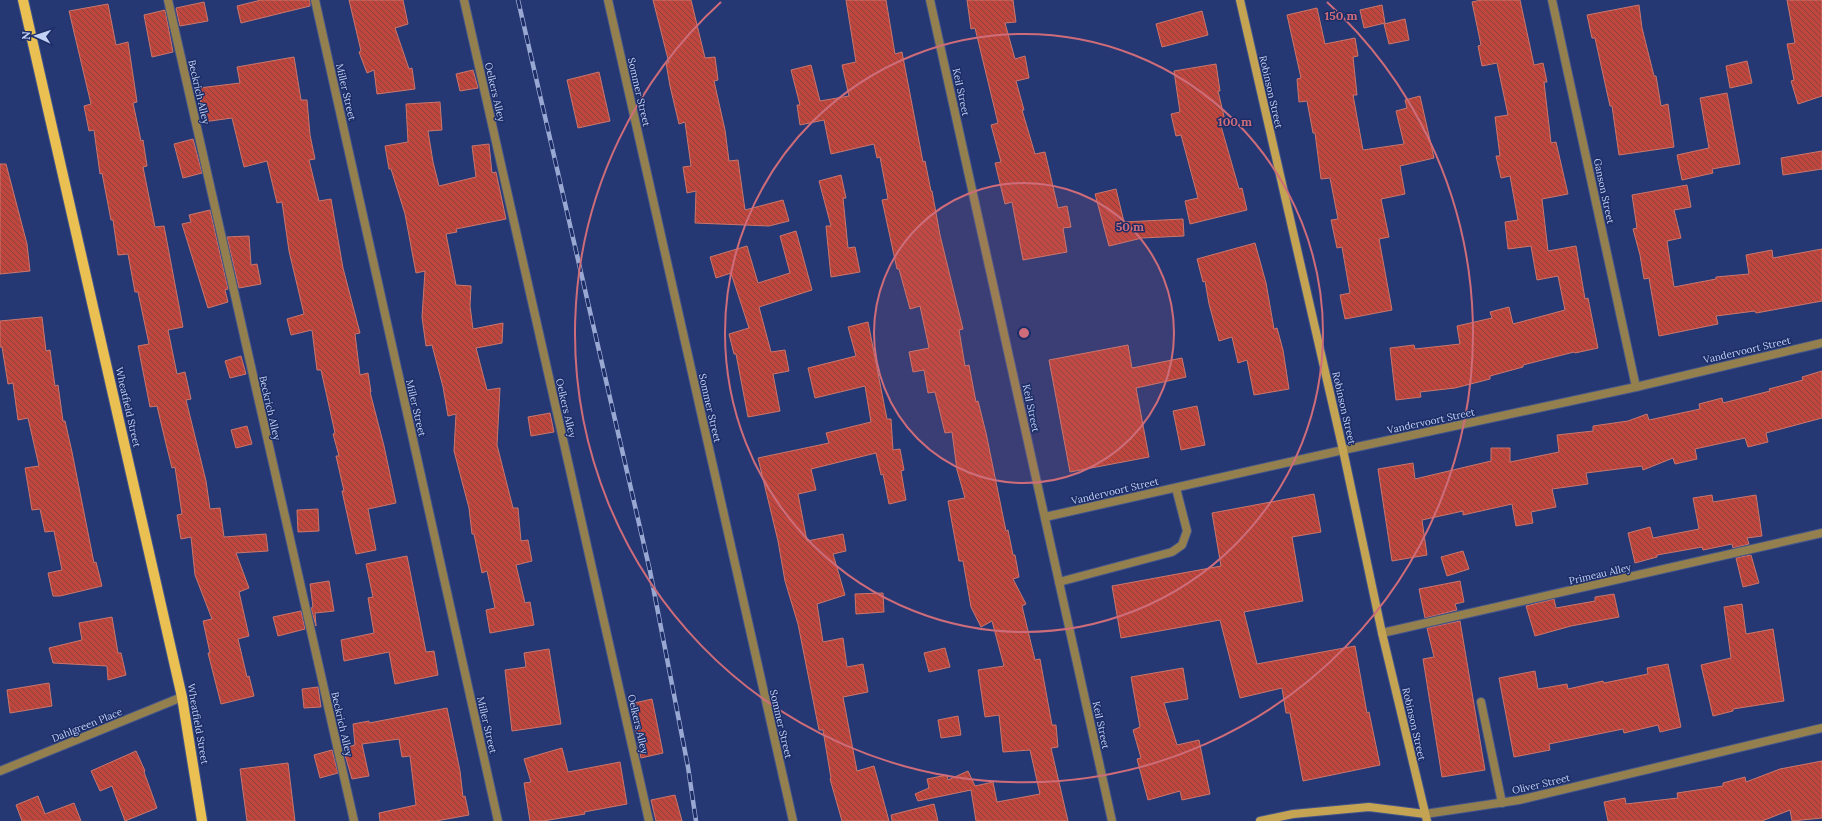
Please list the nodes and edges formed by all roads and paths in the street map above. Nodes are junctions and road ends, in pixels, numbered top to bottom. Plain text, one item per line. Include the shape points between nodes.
1 (23, 0) edge
2 (168, 0) edge
3 (315, 0) edge
4 (464, 0) edge
5 (608, 0) edge
6 (930, 0) edge
7 (1240, 0) edge
8 (1552, 0) edge
9 (1822, 343) edge
10 (1636, 387) junction
11 (1343, 450) junction
12 (1176, 488) junction
13 (1045, 517) junction
14 (1822, 533) edge
15 (1059, 582) junction
16 (1382, 633) junction
17 (182, 697) junction
18 (1481, 702) dead end
19 (1822, 728) edge
20 (0, 771) edge
21 (1502, 803) junction
22 (1426, 818) edge
23 (202, 821) edge
24 (354, 821) edge
25 (498, 821) edge
26 (649, 821) edge
27 (793, 821) edge
28 (1112, 821) edge
29 (1260, 821) edge

1 - 17 main road, Wheatfield Street
2 - 24 street, Beckrich Alley
3 - 25 street, Miller Street
4 - 26 street, Oelkers Alley
5 - 27 street, Sommer Street
6 - 13 street, Keil Street
7 - 11 street, Robinson Street
8 - 10 street, Ganson Street
9 - 10 street, Vandervoort Street
10 - 11 street, Vandervoort Street
11 - 12 street, Vandervoort Street
11 - 16 street, Robinson Street
12 - 13 street, Vandervoort Street
12 - 15 street via 1187,531 1182,545 1172,552
13 - 15 street, Keil Street
14 - 16 street, Primeau Alley
15 - 28 street, Keil Street
16 - 22 street, Robinson Street
17 - 20 street, Dahlgreen Place
17 - 23 main road, Wheatfield Street
18 - 21 street
19 - 21 street, Oliver Street
21 - 22 street, Oliver Street
22 - 29 street, Oliver Street via 1369,807 1293,814

